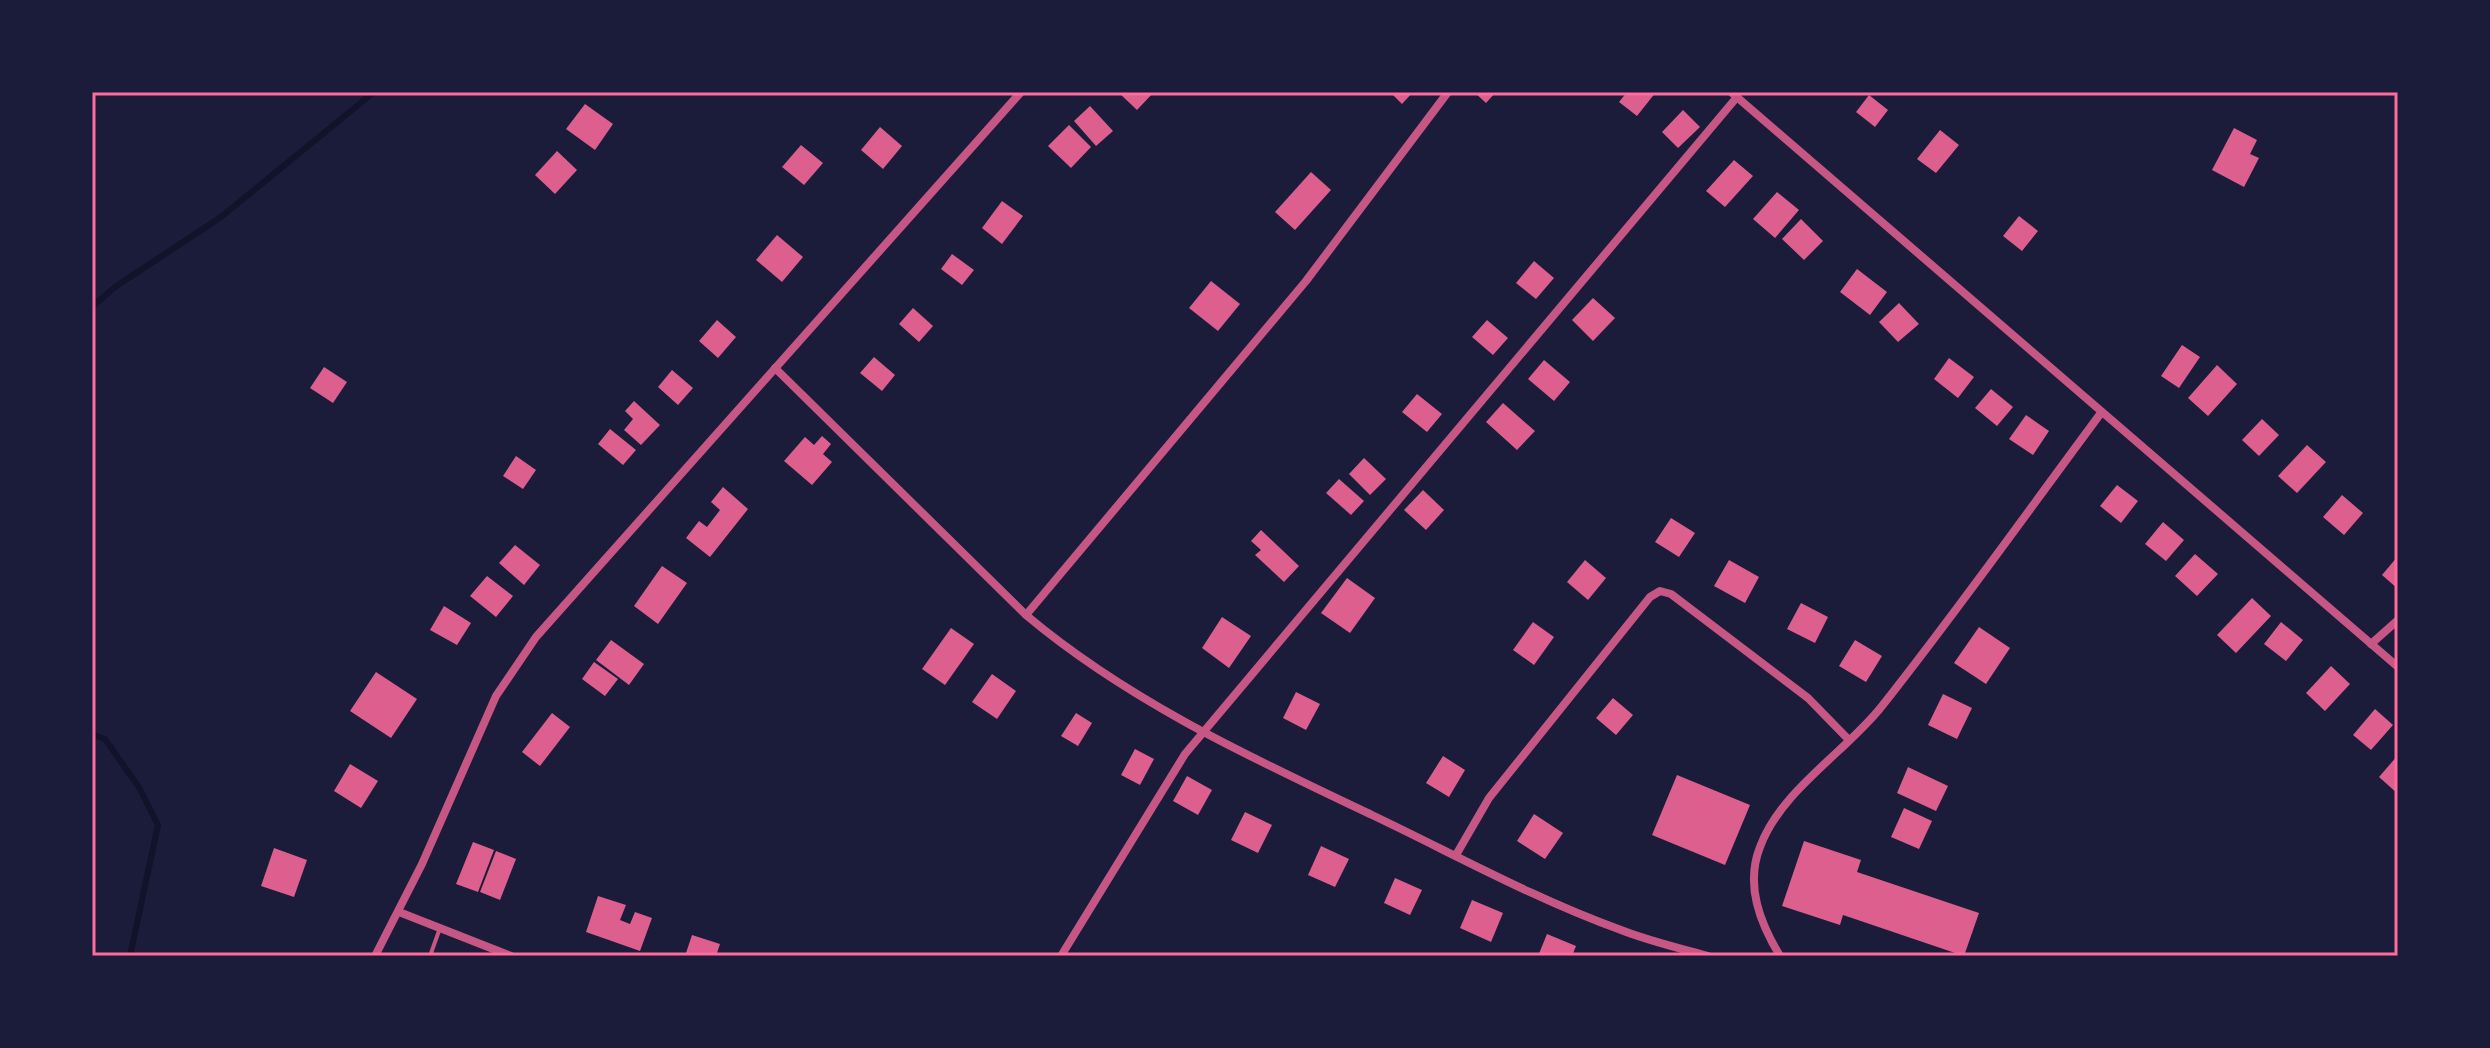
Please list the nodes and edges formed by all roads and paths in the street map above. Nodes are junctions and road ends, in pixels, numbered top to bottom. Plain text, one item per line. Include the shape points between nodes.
1 (1021, 92) edge
2 (1448, 92) edge
3 (1734, 94) edge
4 (775, 368) junction
5 (2101, 413) junction
6 (1026, 615) junction
7 (2398, 620) edge
8 (2371, 644) junction
9 (2398, 667) edge
10 (1203, 732) junction
11 (1849, 740) junction
12 (1456, 855) junction
13 (399, 912) junction
14 (440, 928) junction
15 (375, 956) edge
16 (430, 956) edge
17 (511, 956) edge
18 (1061, 956) edge
19 (1708, 956) edge
20 (1780, 956) edge

1 - 4 street
2 - 6 street via 1306,281
3 - 5 street
3 - 10 street
4 - 6 street
4 - 13 street via 515,665 496,696
5 - 8 street
5 - 11 street via 1880,708
6 - 10 street via 1061,643
7 - 8 street
8 - 9 street
10 - 12 street
10 - 18 street via 1171,774
11 - 12 street via 1808,698 1671,594 1660,591 1489,798
11 - 20 street via 1819,767 1760,845 1752,883 1755,901
12 - 19 street via 1622,931
13 - 14 street
13 - 15 street
14 - 16 lane
14 - 17 street

